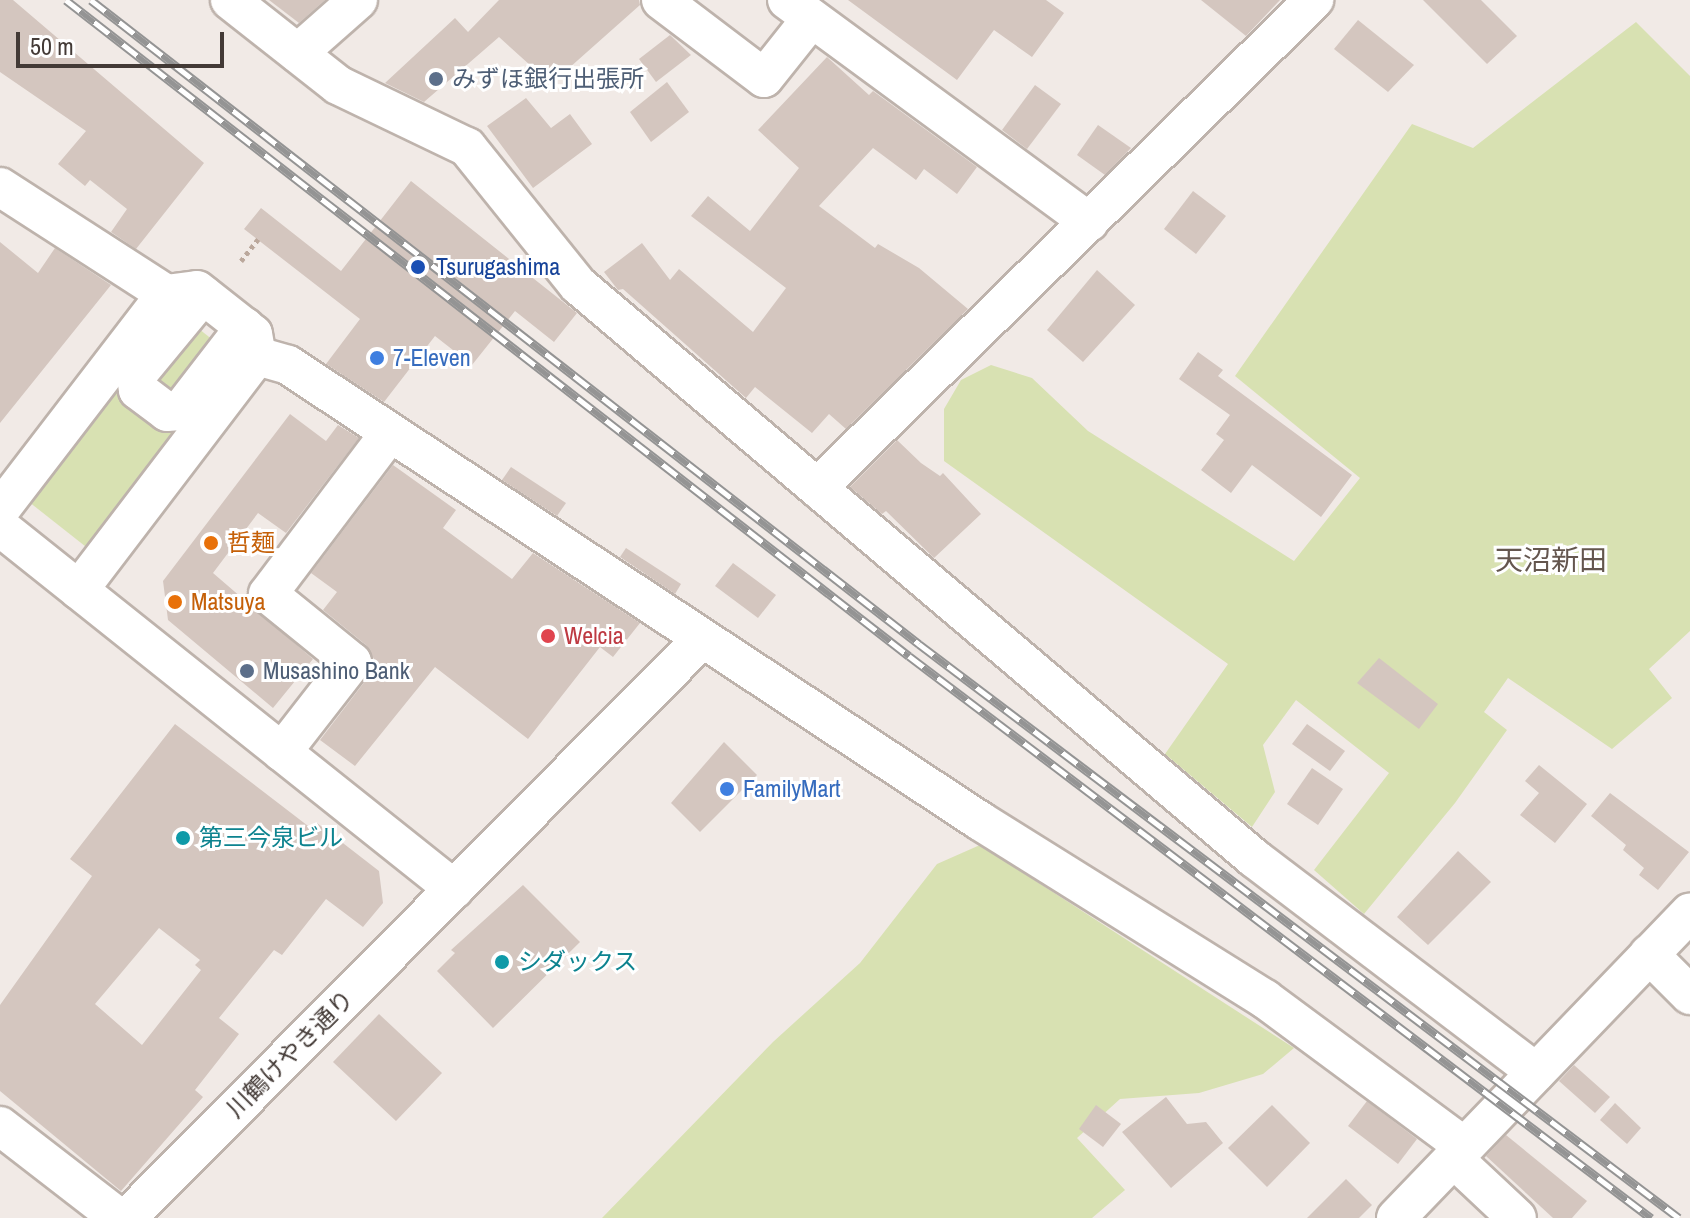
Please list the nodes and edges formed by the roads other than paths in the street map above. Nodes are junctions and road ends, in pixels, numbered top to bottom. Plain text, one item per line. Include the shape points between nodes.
1 (230, 0) edge
2 (358, 0) edge
3 (661, 0) edge
4 (1314, 0) edge
5 (799, 10) edge
6 (298, 53) junction
7 (0, 187) edge
8 (1089, 222) junction
9 (184, 294) junction
10 (251, 341) junction
11 (389, 434) junction
12 (817, 488) junction
13 (0, 510) edge
14 (0, 527) edge
15 (79, 590) junction
16 (702, 639) junction
17 (282, 752) junction
18 (454, 889) junction
19 (1690, 913) edge
20 (1649, 954) junction
21 (1690, 995) edge
22 (1536, 1072) junction
23 (0, 1126) edge
24 (1459, 1152) junction
25 (119, 1218) edge
26 (127, 1218) edge
27 (1396, 1218) edge
28 (1517, 1218) edge

1 - 6 street
2 - 6 street
3 - 5 street via 764,78
4 - 8 street
5 - 8 street
6 - 12 street via 338,85 467,147 578,285
7 - 9 street
8 - 12 street
9 - 10 street
9 - 10 street via 136,376 138,390 167,412 180,411
9 - 13 street
10 - 11 street
10 - 15 street
11 - 16 street
11 - 17 street via 268,594 352,662
12 - 22 street via 1254,858
14 - 15 street
15 - 17 street
16 - 18 street, 川鶴けやき通り
16 - 24 street via 1265,999
17 - 18 street
18 - 26 street, 川鶴けやき通り
19 - 20 street
20 - 21 street
20 - 22 street
22 - 24 street
23 - 25 street
24 - 27 street
24 - 28 street

